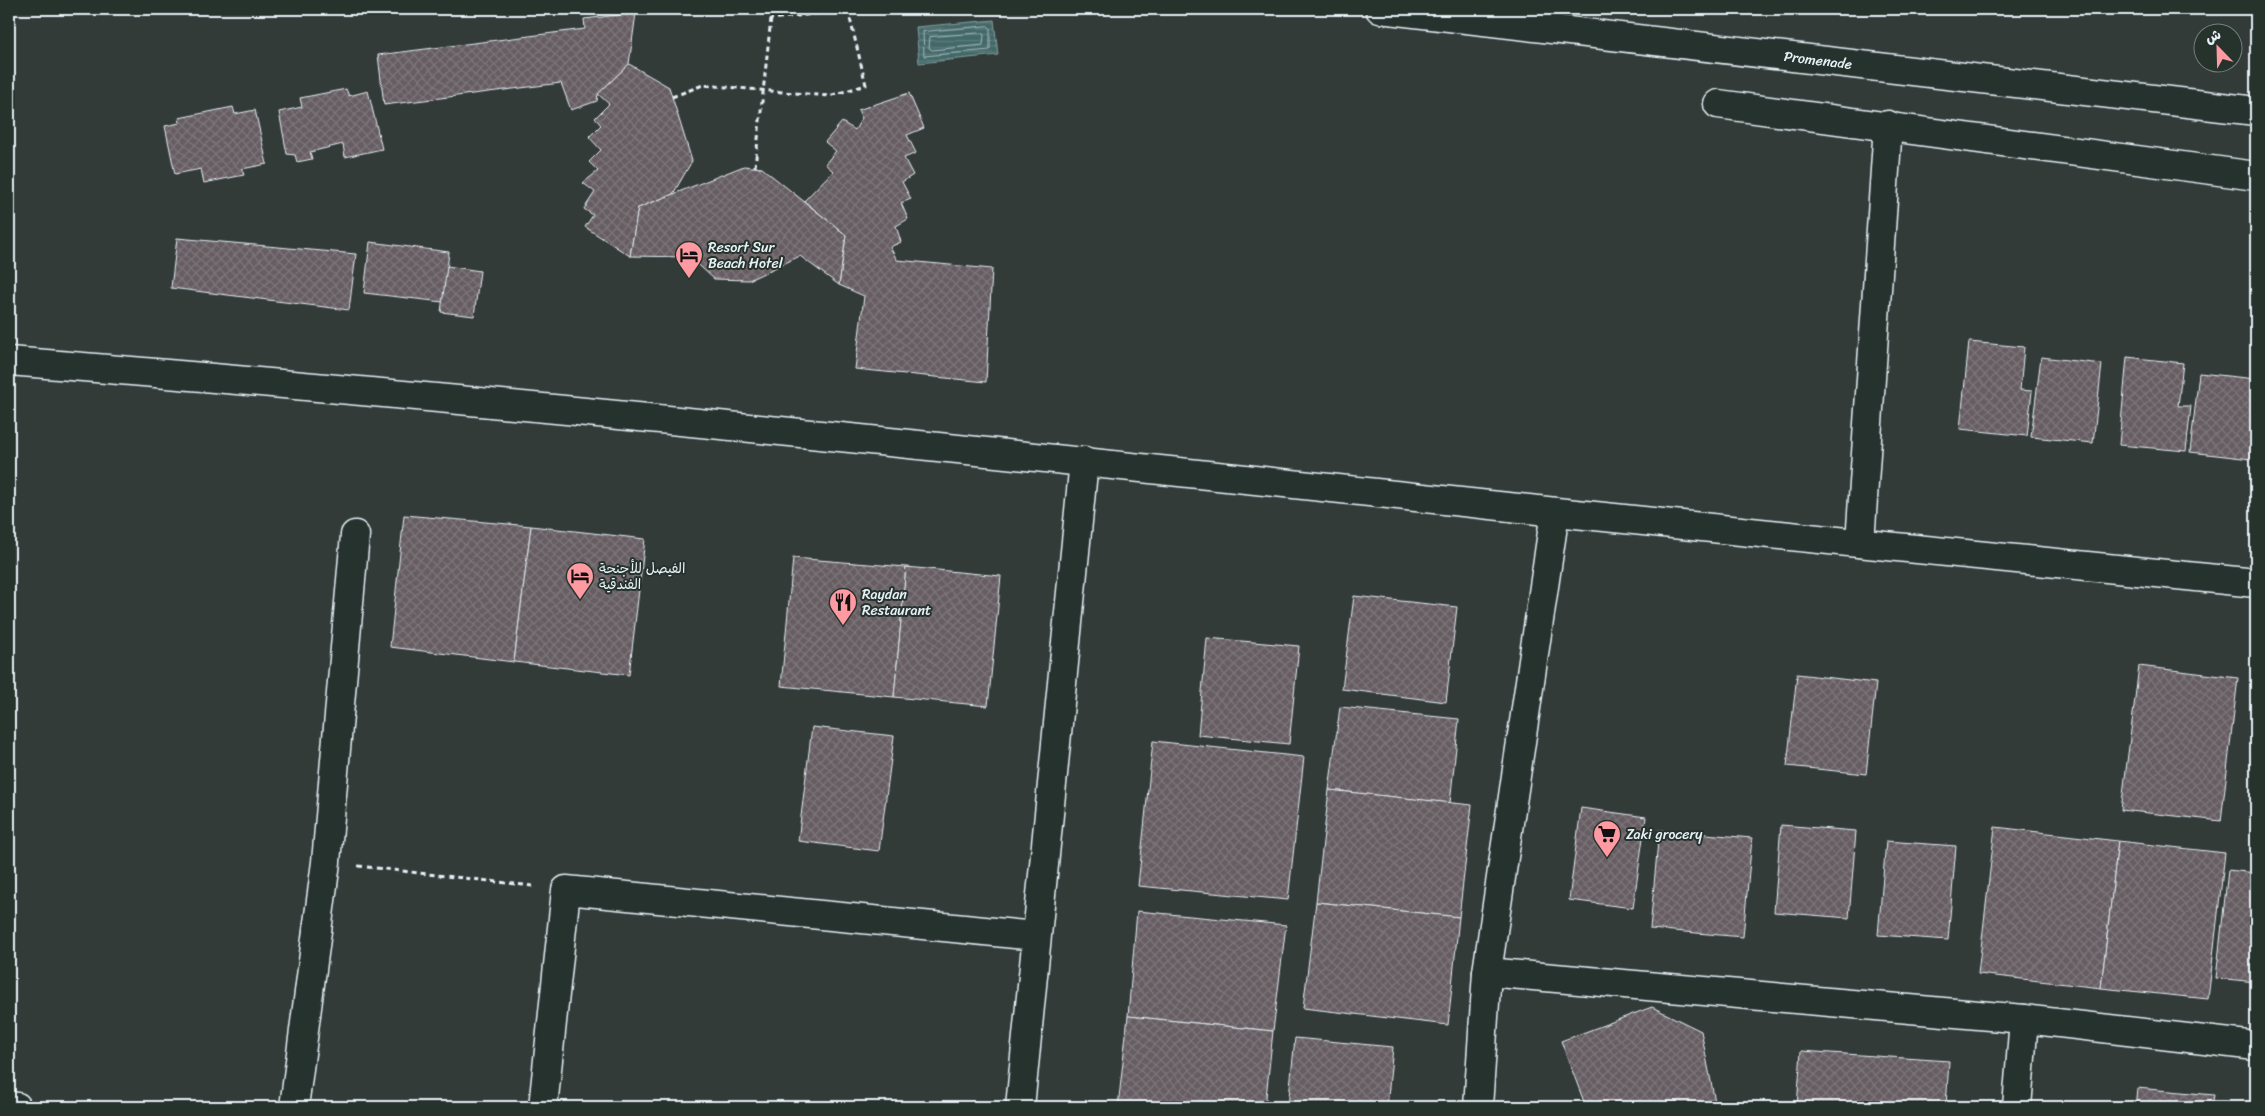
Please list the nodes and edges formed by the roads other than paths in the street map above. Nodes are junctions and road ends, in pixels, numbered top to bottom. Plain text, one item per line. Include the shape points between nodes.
1 (1380, 9) edge
2 (1718, 104) dead end
3 (2256, 112) edge
4 (1888, 125) junction
5 (2256, 176) edge
6 (9, 361) edge
7 (1084, 461) junction
8 (1555, 512) junction
9 (355, 535) dead end
10 (1860, 543) junction
11 (2256, 583) edge
12 (1036, 936) junction
13 (1487, 972) junction
14 (2024, 1019) junction
15 (2256, 1046) edge
16 (9, 1106) edge
17 (17, 1107) edge
18 (294, 1107) edge
19 (543, 1107) edge
20 (1020, 1107) edge
21 (1478, 1107) edge
22 (2017, 1107) edge

1 - 3 street, Promenade
2 - 4 street
4 - 5 street
4 - 10 street
6 - 7 street via 308,384
7 - 8 street
7 - 12 street
8 - 10 street
8 - 13 street
9 - 18 street via 326,862
10 - 11 street
12 - 19 street via 566,890
12 - 20 street
13 - 14 street
13 - 21 street
14 - 15 street
14 - 22 street
16 - 17 street

